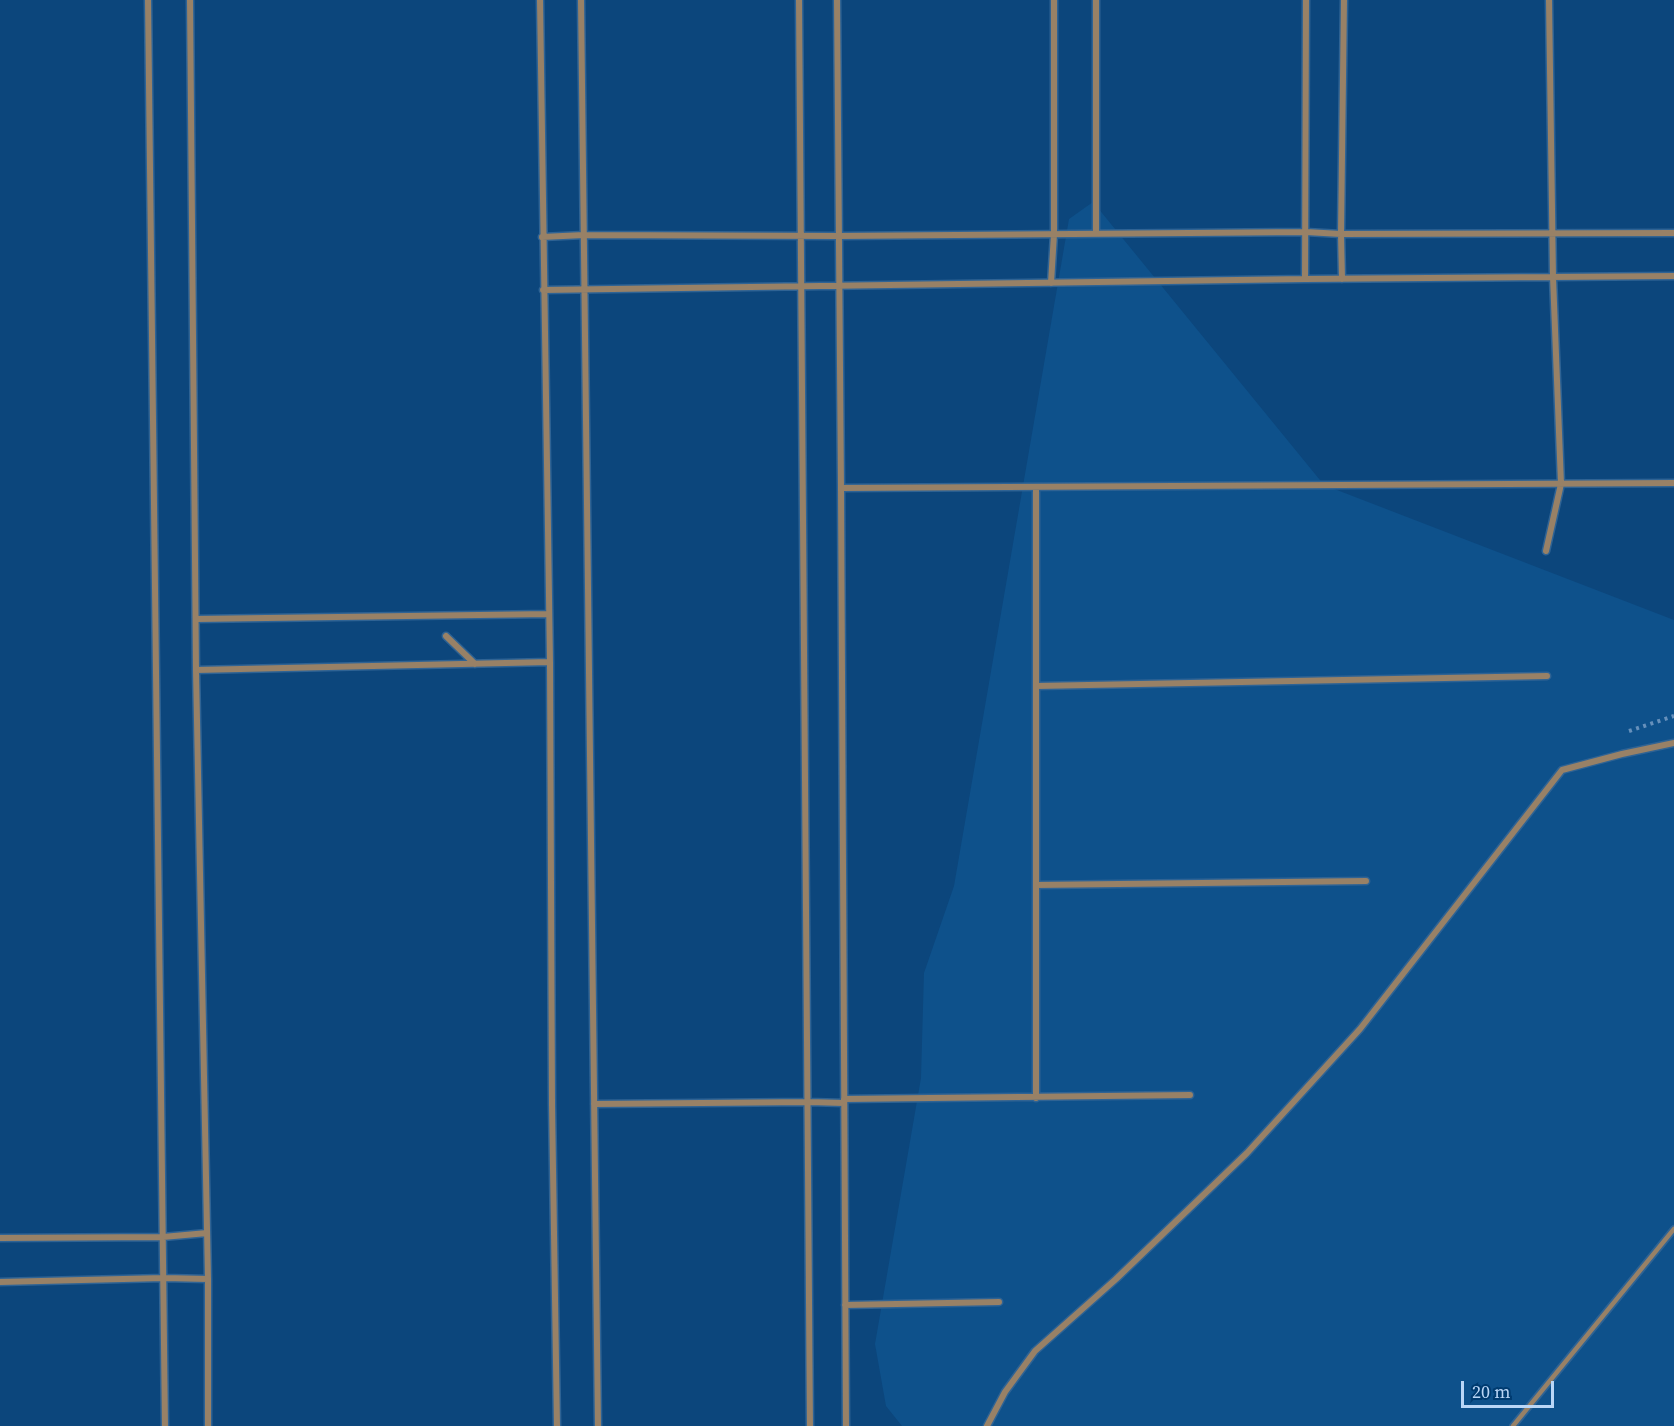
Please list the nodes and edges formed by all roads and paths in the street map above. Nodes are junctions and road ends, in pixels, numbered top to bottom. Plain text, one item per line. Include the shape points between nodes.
1 (148, 0) edge
2 (190, 0) edge
3 (540, 0) edge
4 (581, 0) edge
5 (799, 0) edge
6 (837, 0) edge
7 (1054, 0) edge
8 (1096, 0) edge
9 (1306, 0) edge
10 (1344, 0) edge
11 (1549, 0) edge
12 (1306, 232) junction
13 (1552, 233) junction
14 (1674, 233) edge
15 (1054, 234) junction
16 (1096, 234) junction
17 (1341, 234) junction
18 (584, 235) junction
19 (800, 236) junction
20 (839, 236) junction
21 (542, 237) junction
22 (1674, 276) edge
23 (1553, 278) junction
24 (1305, 279) junction
25 (1342, 279) junction
26 (1051, 283) junction
27 (800, 286) junction
28 (840, 286) junction
29 (584, 289) junction
30 (543, 290) junction
31 (1674, 483) edge
32 (1561, 484) junction
33 (1036, 487) junction
34 (841, 488) junction
35 (1546, 551) dead end
36 (549, 614) junction
37 (196, 619) junction
38 (446, 636) dead end
39 (550, 662) junction
40 (475, 664) junction
41 (196, 670) junction
42 (1547, 676) dead end
43 (1036, 686) junction
44 (1674, 743) edge
45 (1366, 881) dead end
46 (1036, 885) junction
47 (1190, 1095) dead end
48 (1036, 1098) junction
49 (808, 1101) junction
50 (844, 1101) junction
51 (594, 1104) junction
52 (1674, 1229) edge
53 (207, 1233) junction
54 (163, 1237) junction
55 (0, 1238) edge
56 (164, 1278) junction
57 (208, 1279) junction
58 (0, 1282) edge
59 (999, 1302) dead end
60 (845, 1305) junction
61 (165, 1426) edge
62 (208, 1426) edge
63 (557, 1426) edge
64 (598, 1426) edge
65 (810, 1426) edge
66 (846, 1426) edge
67 (987, 1426) edge
68 (1513, 1426) edge

1 - 54 street
2 - 37 street
3 - 21 street
4 - 18 street
5 - 19 street
6 - 20 street
7 - 15 street
8 - 16 street
9 - 12 street
10 - 17 street
11 - 13 street
12 - 16 street
12 - 17 street
12 - 24 street
13 - 14 street
13 - 17 street
13 - 23 street
15 - 16 street
15 - 20 street
15 - 26 street
17 - 25 street
18 - 19 street
18 - 21 street
18 - 29 street
19 - 20 street
19 - 27 street
20 - 28 street
21 - 30 street
22 - 23 street
23 - 25 street
23 - 32 street
24 - 25 street
24 - 26 street
26 - 28 street
27 - 28 street
27 - 29 street
27 - 49 street
28 - 34 street
29 - 30 street
29 - 51 street
30 - 36 street
31 - 32 street
32 - 33 street
32 - 35 street
33 - 34 street
33 - 43 street
34 - 50 street
36 - 37 street
36 - 39 street
37 - 41 street
38 - 40 street
39 - 40 street
39 - 63 street
40 - 41 street
41 - 53 street
42 - 43 street
43 - 46 street
44 - 67 street via 1562,770 1360,1029 1247,1153 1035,1351 1005,1392
45 - 46 street
46 - 48 street
47 - 48 street
48 - 50 street
49 - 50 street
49 - 51 street
49 - 65 street
50 - 60 street
51 - 64 street
52 - 68 lane
53 - 54 street
53 - 57 street
54 - 55 street
54 - 56 street
56 - 57 street
56 - 58 street
56 - 61 street
57 - 62 street
59 - 60 street
60 - 66 street

